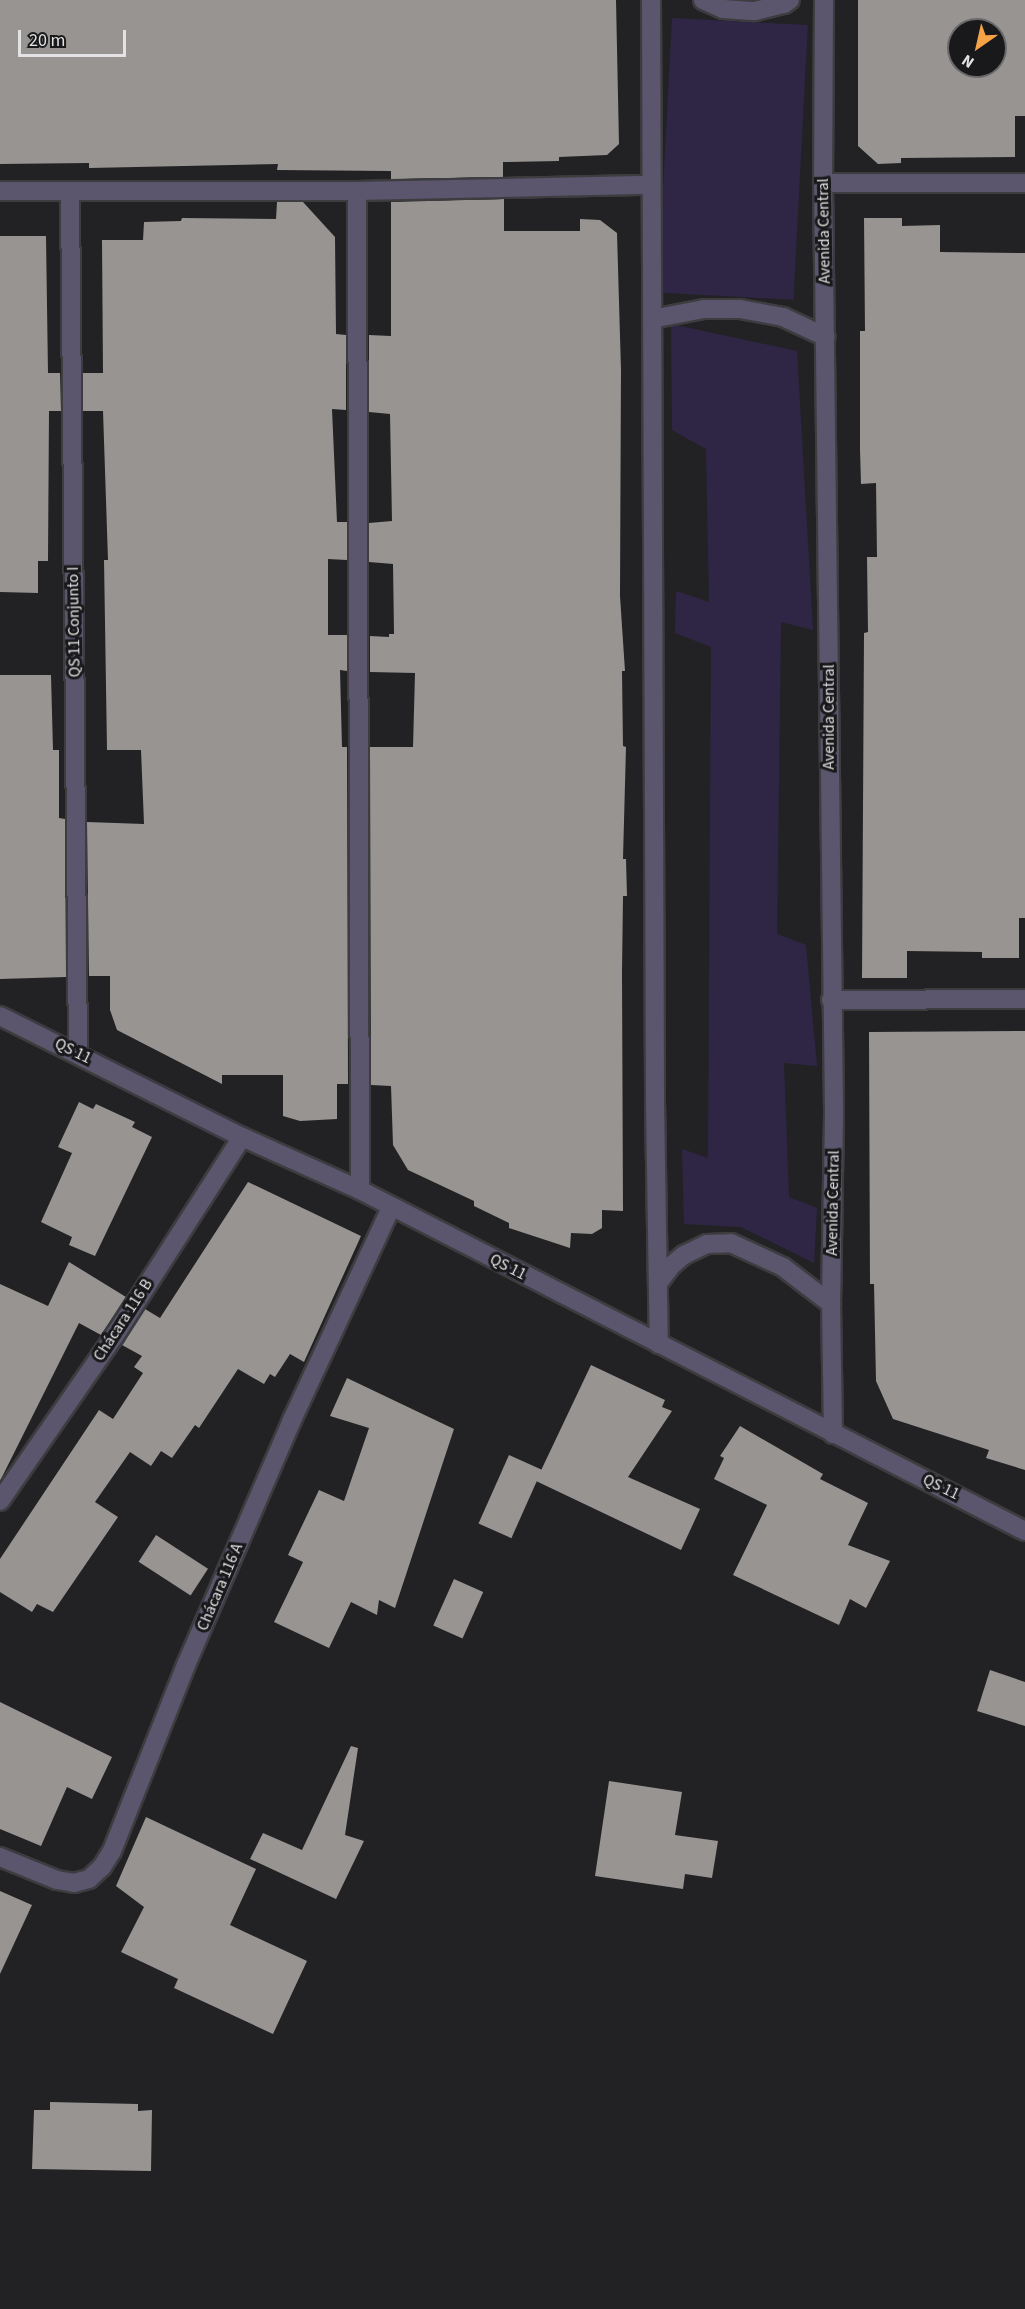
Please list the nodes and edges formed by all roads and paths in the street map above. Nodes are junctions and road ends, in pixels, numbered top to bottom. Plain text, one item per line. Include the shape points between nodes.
1 (651, 0) edge
2 (703, 0) edge
3 (790, 0) edge
4 (824, 0) edge
5 (823, 183) junction
6 (1025, 183) edge
7 (651, 185) junction
8 (0, 191) edge
9 (357, 191) junction
10 (70, 192) junction
11 (652, 319) junction
12 (826, 337) junction
13 (1025, 999) edge
14 (831, 1000) junction
15 (0, 1016) edge
16 (78, 1053) junction
17 (242, 1137) junction
18 (360, 1190) junction
19 (391, 1208) junction
20 (659, 1282) junction
21 (831, 1304) junction
22 (659, 1344) junction
23 (833, 1434) junction
24 (0, 1501) edge
25 (1021, 1526) edge
26 (0, 1857) edge

1 - 7 street
2 - 3 street via 723,9 755,11
4 - 5 street, Avenida Central
5 - 6 street
5 - 12 street, Avenida Central
7 - 9 street
7 - 11 street
8 - 10 street
9 - 10 street
9 - 18 street
10 - 16 street, QS 11 Conjunto I
11 - 12 street via 704,309 740,309 783,317
11 - 20 street via 654,1090
12 - 14 street, Avenida Central
13 - 14 street
14 - 21 street, Avenida Central
15 - 16 street, QS 11
16 - 17 street, QS 11
17 - 18 street, QS 11
17 - 24 street, Chácara 116 B via 115,1335
18 - 19 street, QS 11
19 - 22 street, QS 11
19 - 26 street, Chácara 116 A via 292,1420 186,1665 112,1851 89,1879 74,1883
20 - 21 street via 684,1255 707,1244 731,1244 783,1267
20 - 22 street
21 - 23 street, Avenida Central
22 - 23 street, QS 11
23 - 25 street, QS 11

